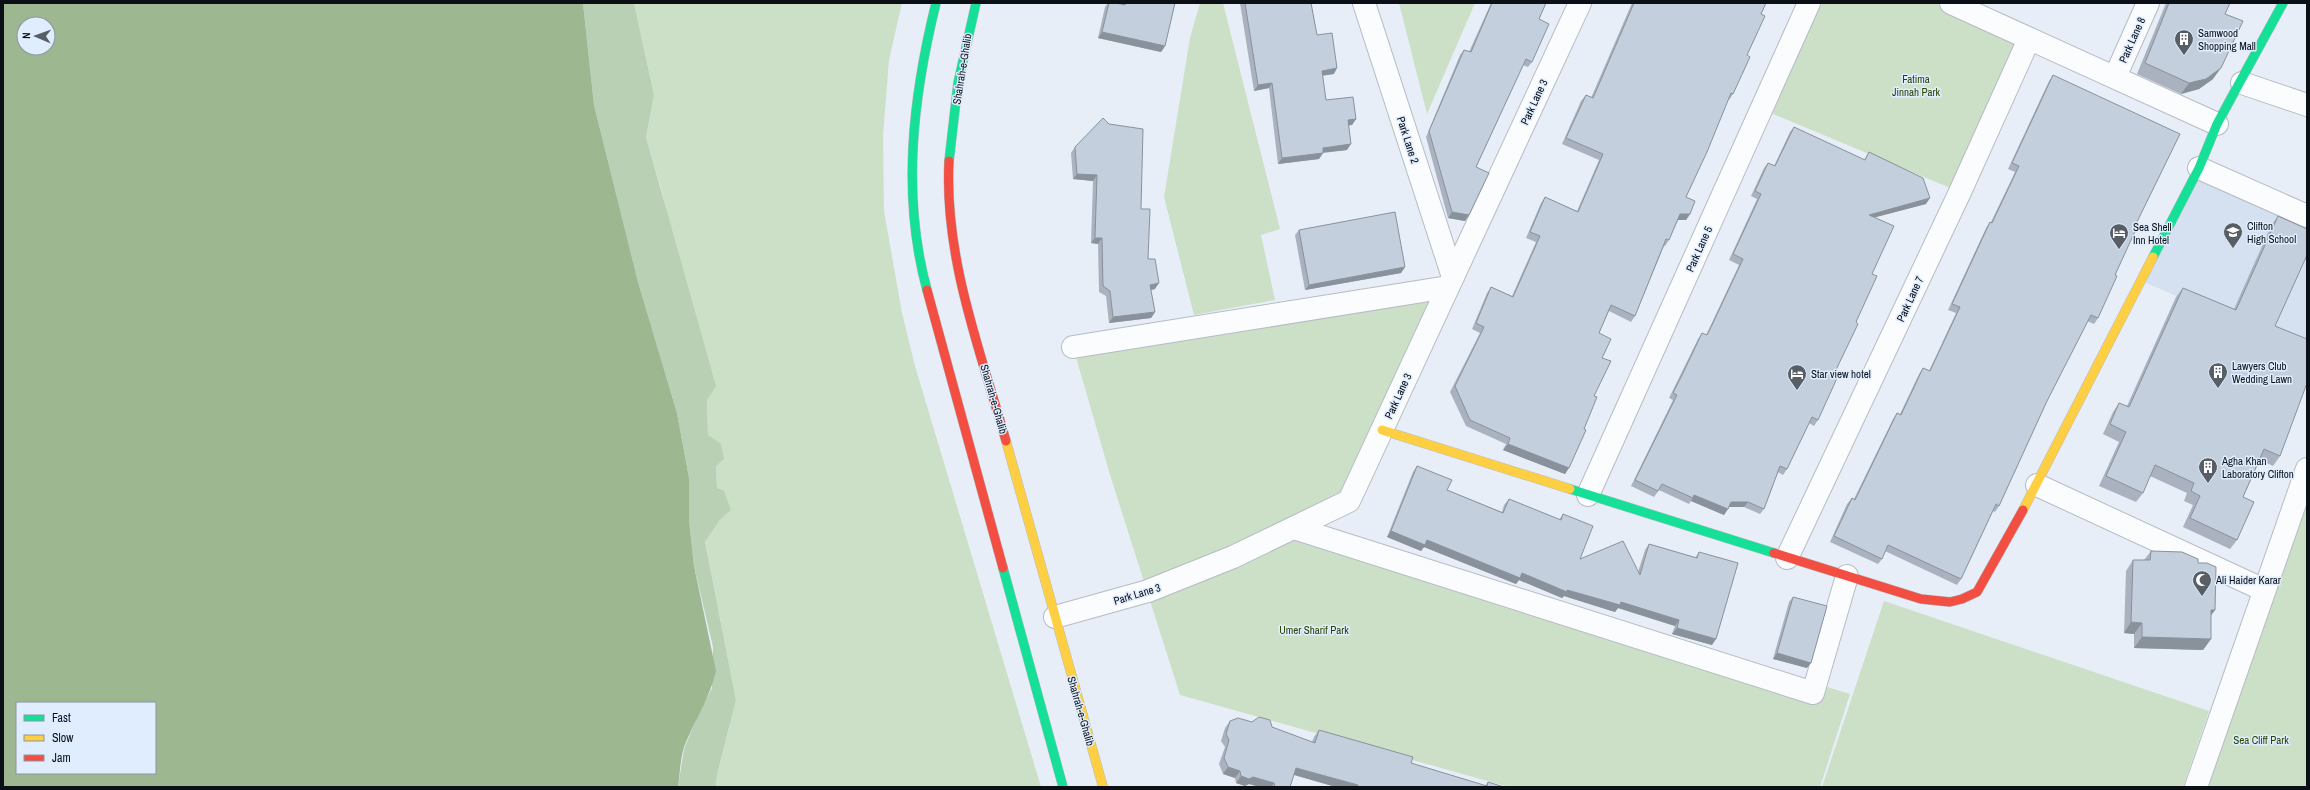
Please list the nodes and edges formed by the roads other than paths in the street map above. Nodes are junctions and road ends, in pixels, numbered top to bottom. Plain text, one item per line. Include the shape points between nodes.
1 (936, 3) edge
2 (976, 3) edge
3 (1364, 3) edge
4 (1580, 3) edge
5 (1809, 3) edge
6 (1951, 3) edge
7 (2148, 3) edge
8 (2284, 3) edge
9 (2029, 39) junction
10 (2115, 78) junction
11 (2242, 83) junction
12 (2307, 105) edge
13 (2217, 124) junction
14 (2199, 168) junction
15 (2307, 216) edge
16 (1451, 282) junction
17 (1073, 347) dead end
18 (1382, 430) junction
19 (2307, 469) edge
20 (2036, 485) junction
21 (1588, 495) junction
22 (1294, 528) junction
23 (1787, 558) junction
24 (1847, 576) junction
25 (2264, 590) junction
26 (1055, 617) junction
27 (1063, 787) edge
28 (1103, 787) edge
29 (2196, 787) edge

1 - 27 main road via 913,128 913,202 925,284
2 - 26 main road, Shahrah-e-Ghalib via 966,38 950,145 950,220 961,282
3 - 16 street, Park Lane 2
4 - 16 street, Park Lane 3
5 - 21 street, Park Lane 5
6 - 9 street
7 - 10 street, Park Lane 8
8 - 11 main road
9 - 10 street
9 - 23 street, Park Lane 7 via 1960,192
10 - 13 street
11 - 12 street
11 - 13 main road
13 - 14 main road
14 - 15 street
14 - 20 main road
16 - 17 street
16 - 18 street, Park Lane 3
18 - 21 main road
18 - 22 street, Park Lane 3 via 1349,501
19 - 25 street
20 - 24 main road via 1977,592 1962,601 1945,604 1921,599
20 - 25 street
21 - 23 main road
22 - 24 street via 1813,693
22 - 26 street, Park Lane 3 via 1233,557 1148,592
23 - 24 main road
25 - 29 street
26 - 28 main road, Shahrah-e-Ghalib

